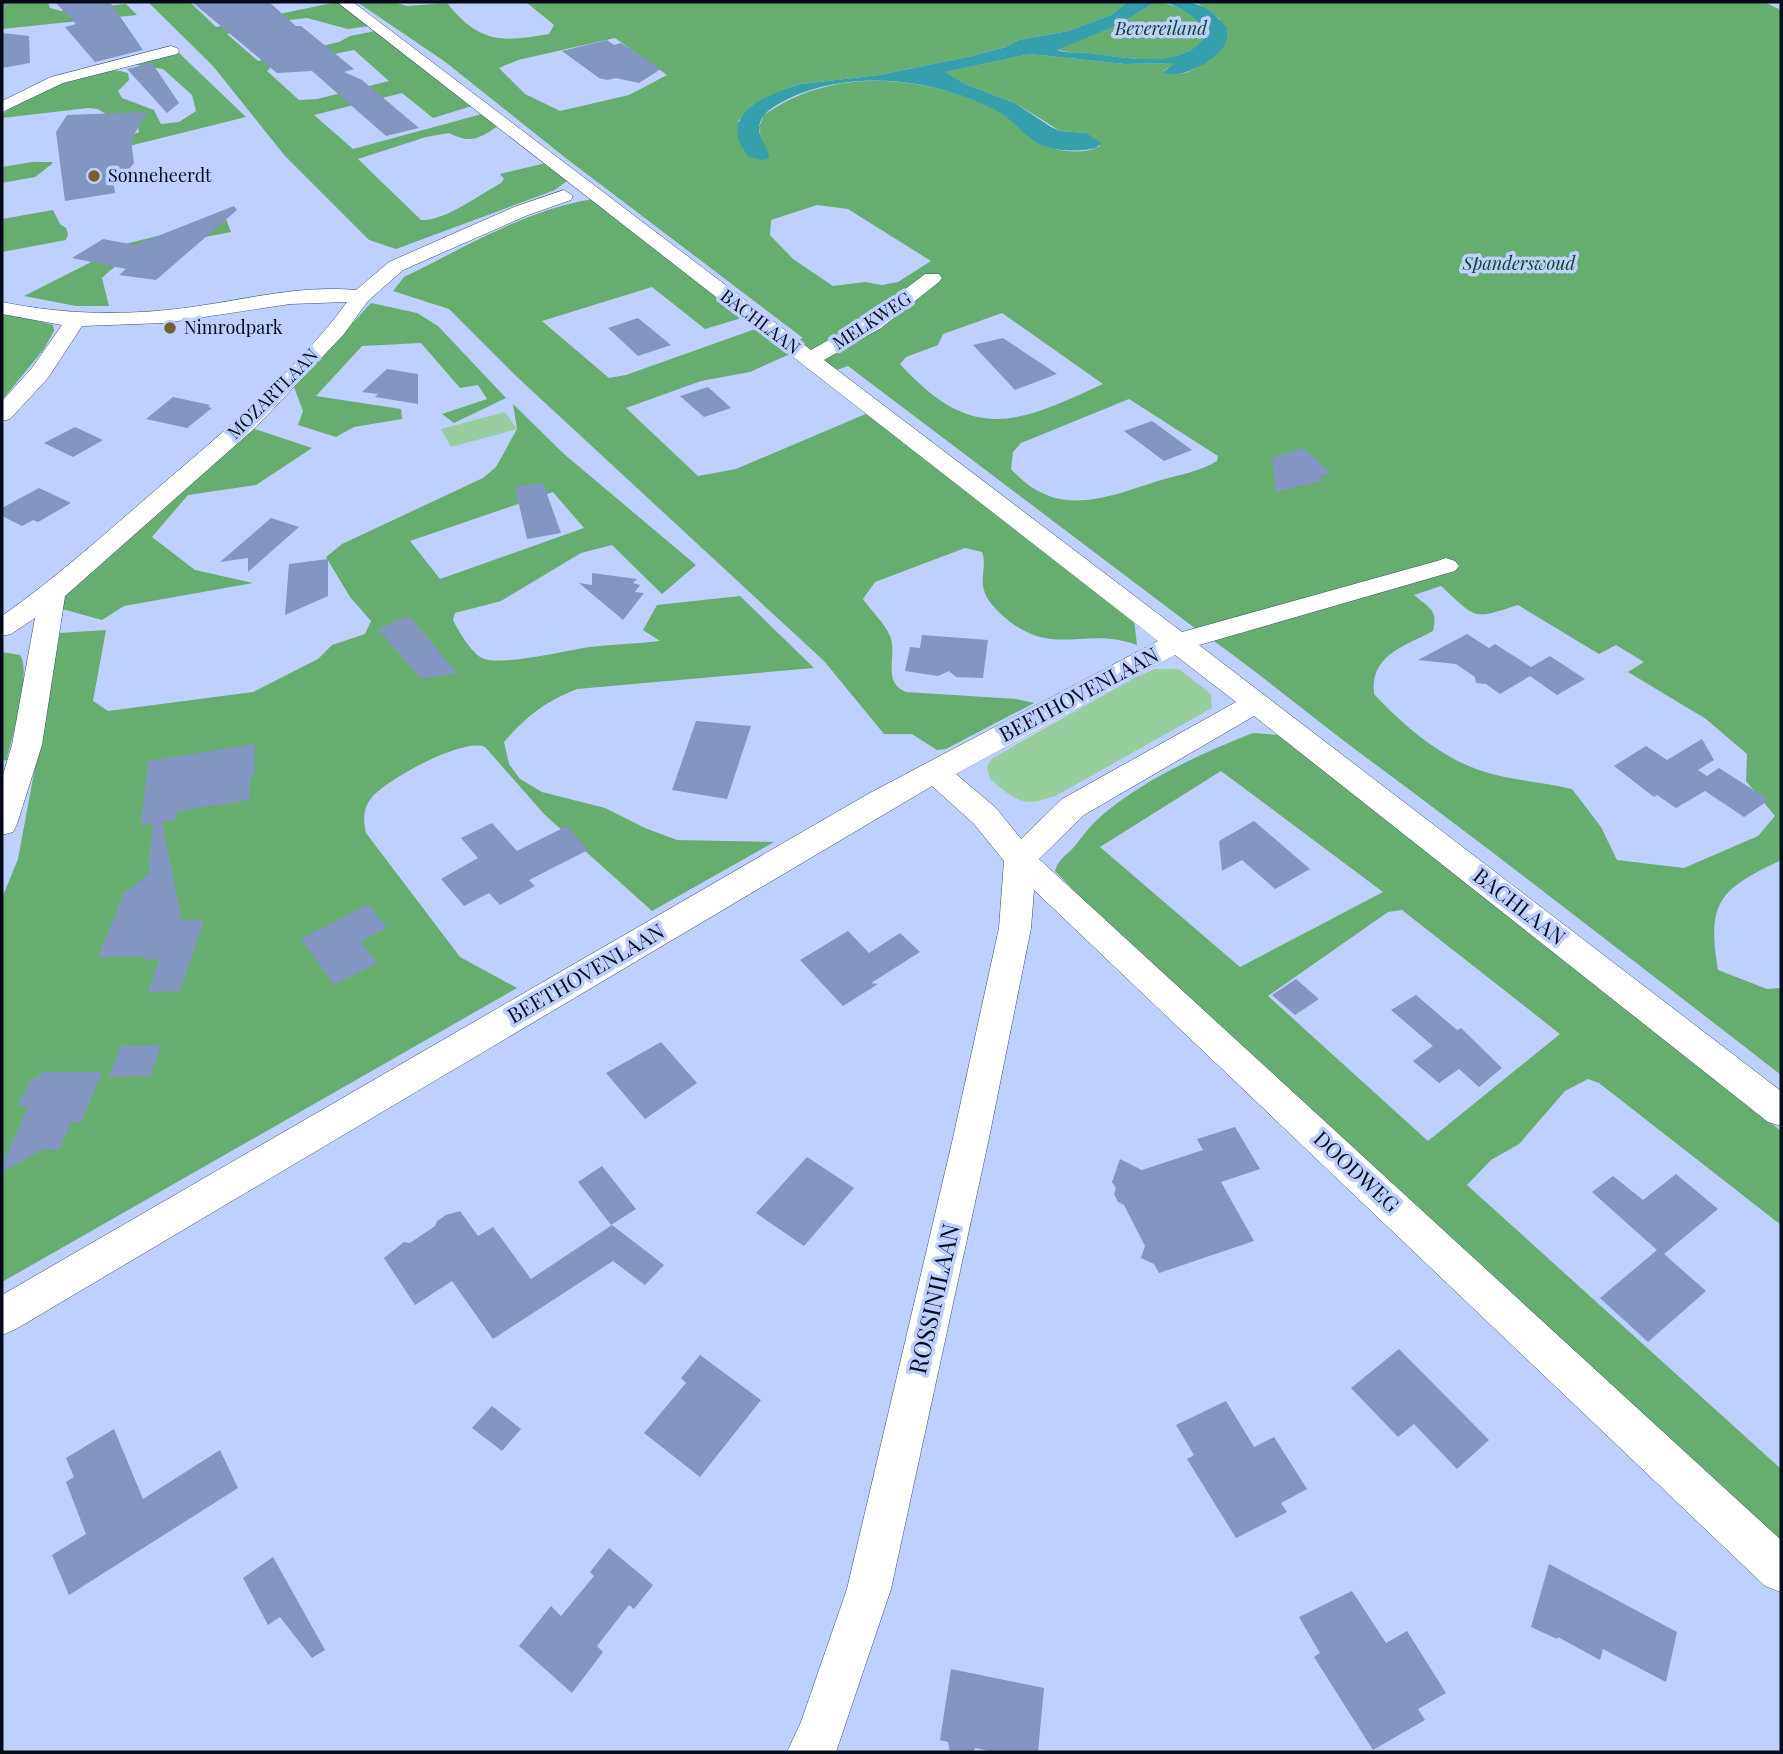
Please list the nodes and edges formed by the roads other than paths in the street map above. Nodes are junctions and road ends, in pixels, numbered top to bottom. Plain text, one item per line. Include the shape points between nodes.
1 (344, 2) edge
2 (171, 51) dead end
3 (2, 107) edge
4 (564, 196) dead end
5 (932, 278) dead end
6 (361, 297) junction
7 (2, 308) edge
8 (76, 320) junction
9 (808, 359) junction
10 (2, 414) edge
11 (1446, 566) dead end
12 (51, 593) junction
13 (2, 628) edge
14 (1177, 643) junction
15 (1256, 703) junction
16 (935, 772) junction
17 (2, 824) edge
18 (1020, 859) junction
19 (1781, 1111) edge
20 (2, 1316) edge
21 (1781, 1570) edge
22 (818, 1746) edge

1 - 9 street, BACHLAAN
2 - 3 street via 57,80
4 - 6 street, MOZARTLAAN via 396,266
5 - 9 street, MELKWEG via 897,309
6 - 8 street via 312,294 139,319
6 - 12 street, MOZARTLAAN via 337,331 248,422
7 - 8 street via 39,318
8 - 10 street via 40,373
9 - 14 street, BACHLAAN
11 - 14 street, BEETHOVENLAAN
12 - 13 street, MOZARTLAAN
12 - 17 street via 27,745
14 - 15 street, BEETHOVENLAAN
14 - 16 street, BEETHOVENLAAN
15 - 18 street via 1073,807
15 - 19 street, BACHLAAN
16 - 18 street, DOODWEG via 985,816
16 - 20 street, BEETHOVENLAAN
18 - 21 street, DOODWEG
18 - 22 street, ROSSINILAAN via 1015,929 869,1589

